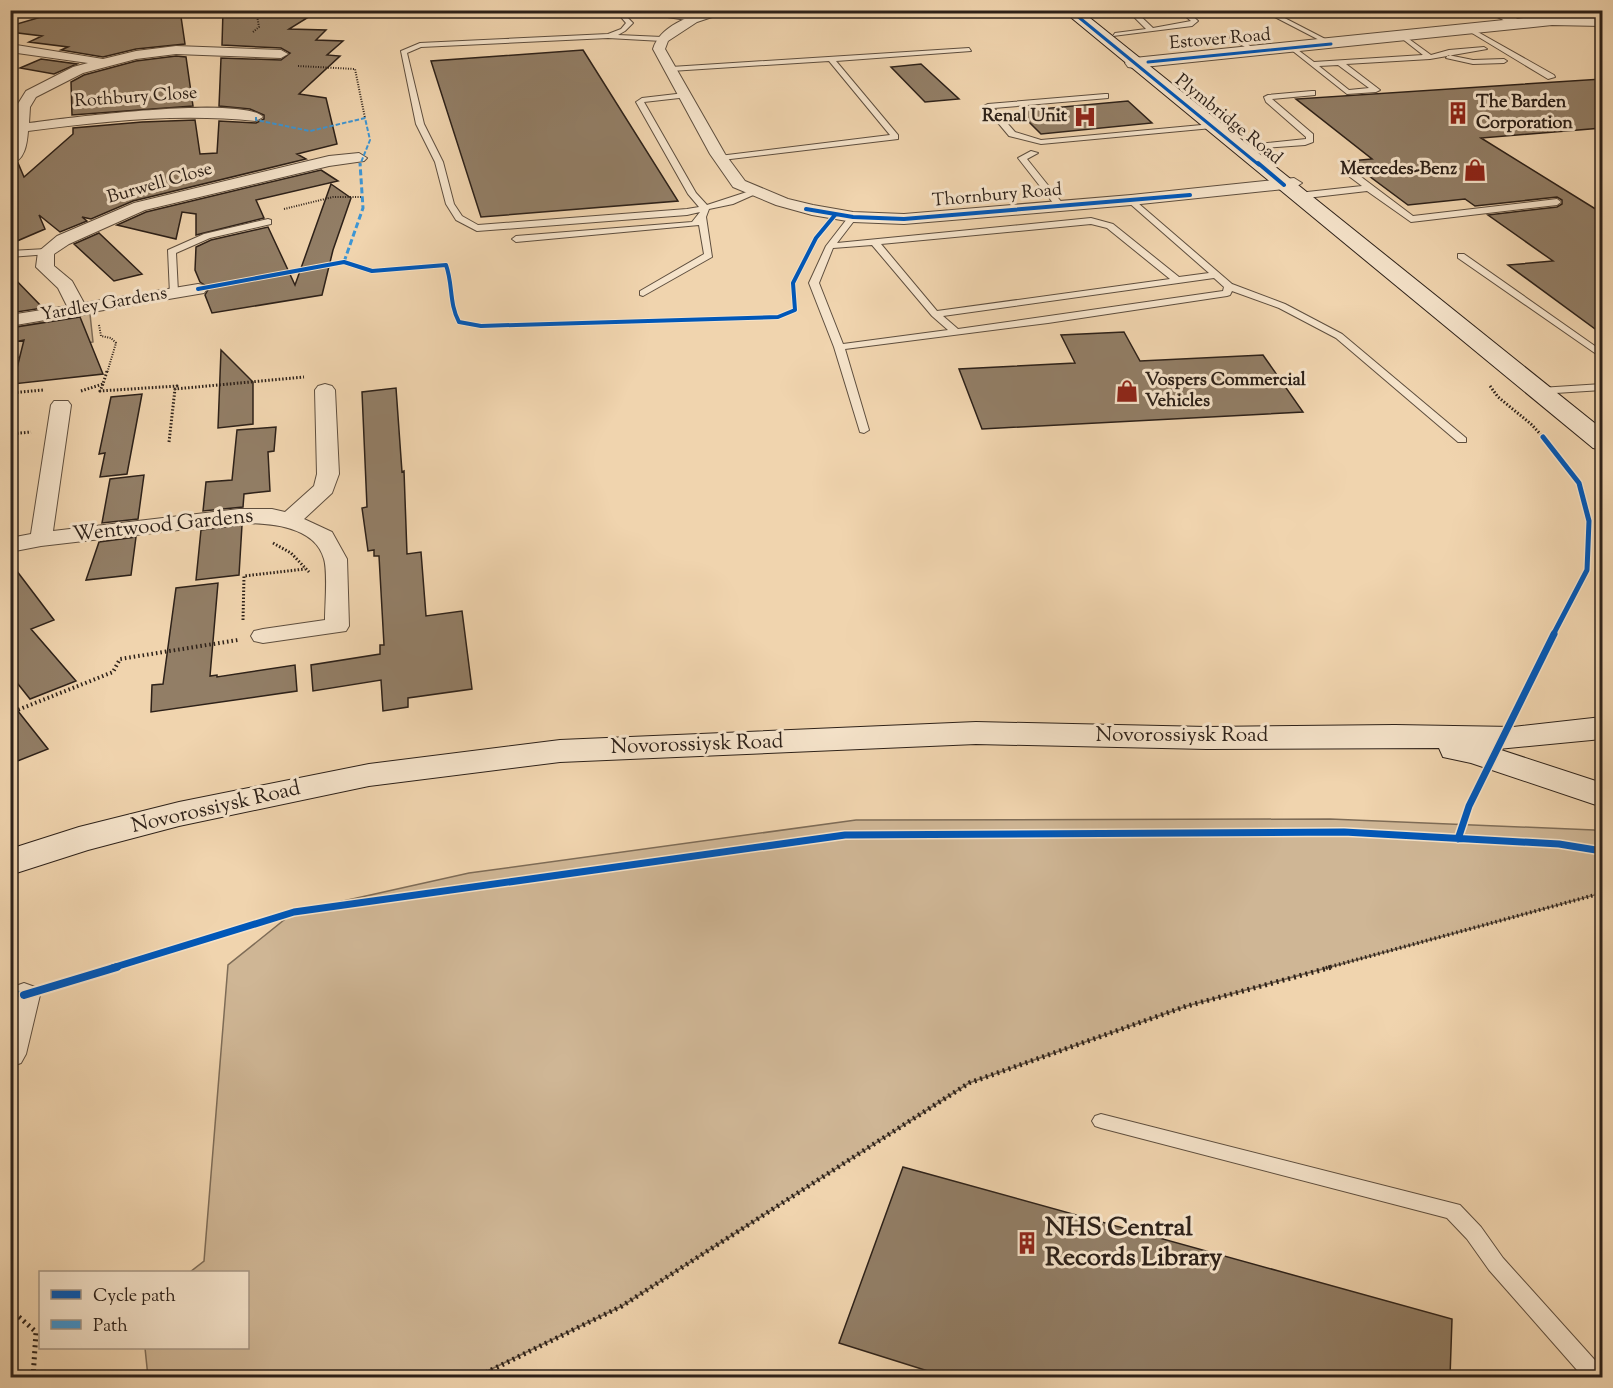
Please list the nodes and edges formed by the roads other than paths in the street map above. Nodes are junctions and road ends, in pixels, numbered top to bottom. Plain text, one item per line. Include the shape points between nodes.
1 (478, 10) edge
2 (615, 10) edge
3 (626, 10) edge
4 (727, 10) edge
5 (1070, 10) edge
6 (1076, 10) edge
7 (1130, 10) edge
8 (1181, 10) edge
9 (1490, 10) edge
10 (600, 11) edge
11 (1271, 13) dead end
12 (693, 19) junction
13 (1602, 21) edge
14 (1519, 23) junction
15 (1468, 29) junction
16 (1152, 30) junction
17 (1115, 35) junction
18 (608, 36) junction
19 (1402, 36) junction
20 (1232, 37) dead end
21 (662, 39) junction
22 (1330, 44) junction
23 (10, 48) edge
24 (1292, 48) junction
25 (1484, 49) dead end
26 (969, 50) dead end
27 (1257, 52) junction
28 (281, 54) road end
29 (1440, 56) junction
30 (1430, 57) junction
31 (830, 58) junction
32 (1504, 61) dead end
33 (101, 62) junction
34 (1141, 62) junction
35 (1340, 63) junction
36 (1314, 64) junction
37 (671, 69) junction
38 (1551, 77) dead end
39 (1312, 93) dead end
40 (685, 95) junction
41 (1105, 96) dead end
42 (17, 107) edge
43 (256, 117) dead end
44 (1218, 126) junction
45 (20, 128) junction
46 (1245, 148) junction
47 (1034, 153) dead end
48 (722, 158) junction
49 (359, 159) dead end
50 (10, 160) edge
51 (1345, 169) dead end
52 (1369, 188) junction
53 (1296, 190) junction
54 (756, 192) junction
55 (1131, 200) junction
56 (1557, 202) dead end
57 (1060, 206) junction
58 (704, 213) junction
59 (853, 217) junction
60 (268, 222) road end
61 (516, 239) dead end
62 (875, 242) junction
63 (830, 246) junction
64 (46, 252) junction
65 (10, 254) edge
66 (1461, 256) dead end
67 (1216, 275) junction
68 (1177, 280) junction
69 (1229, 286) junction
70 (198, 289) dead end
71 (174, 292) junction
72 (643, 293) dead end
73 (78, 309) junction
74 (935, 314) junction
75 (10, 321) edge
76 (956, 332) junction
77 (839, 347) junction
78 (1602, 355) edge
79 (1602, 387) edge
80 (324, 390) road end
81 (1549, 391) junction
82 (61, 405) road end
83 (1602, 424) edge
84 (864, 430) dead end
85 (1462, 440) dead end
86 (1602, 442) edge
87 (290, 520) junction
88 (41, 539) junction
89 (10, 545) edge
90 (253, 638) road end
91 (1602, 728) edge
92 (1395, 735) junction
93 (1602, 795) edge
94 (10, 862) edge
95 (24, 995) road end
96 (10, 1054) edge
97 (1101, 1121) dead end
98 (1598, 1377) edge

1 - 10 lane
2 - 10 lane
3 - 12 lane
4 - 12 street
5 - 34 main road, Plymbridge Road
6 - 17 main road, Plymbridge Road
7 - 16 lane
8 - 16 lane via 1195,21
9 - 14 street
10 - 18 lane via 622,15 630,23
11 - 22 lane
12 - 21 street
13 - 14 main road, Estover Road
14 - 15 main road, Estover Road
15 - 19 main road, Estover Road
15 - 38 lane
16 - 17 lane
17 - 34 main road, Plymbridge Road
18 - 21 lane
18 - 58 lane via 420,45 404,52 420,124 440,162 450,204 459,218 477,228
19 - 22 main road, Estover Road
19 - 30 lane
20 - 27 lane
21 - 37 street, Thornbury Road via 659,49
22 - 24 main road, Estover Road
23 - 33 street
24 - 27 main road, Estover Road
24 - 36 lane
25 - 29 lane
26 - 31 lane
27 - 34 main road, Estover Road
28 - 33 street via 176,50
29 - 30 lane
29 - 32 lane via 1473,62
30 - 35 lane
31 - 37 lane
31 - 48 lane via 895,137
33 - 42 street via 42,87
34 - 44 main road, Plymbridge Road
35 - 36 lane
35 - 36 lane via 1376,90 1347,92
37 - 40 street, Thornbury Road
39 - 46 lane via 1268,97 1310,140
40 - 48 street, Thornbury Road
40 - 58 lane via 640,102
41 - 44 lane via 988,106 1012,134 1041,142
42 - 45 street
43 - 45 street, Rothbury Close via 168,111
44 - 46 main road, Plymbridge Road
45 - 50 street via 19,148
46 - 53 main road, Plymbridge Road
47 - 57 lane via 1022,158
48 - 54 street, Thornbury Road via 740,184
49 - 64 street, Burwell Close via 329,161 140,206 63,240
51 - 52 lane
52 - 53 lane
52 - 56 lane via 1411,219
53 - 55 street, Thornbury Road
53 - 81 main road, Plymbridge Road
54 - 58 lane
54 - 59 street, Thornbury Road via 812,210
55 - 57 street, Thornbury Road
55 - 67 lane
57 - 59 street, Thornbury Road via 904,219
58 - 61 lane via 695,224 682,226
58 - 72 lane via 709,255
59 - 63 lane
60 - 71 lane via 207,237 171,252
62 - 63 lane
62 - 68 lane via 1091,221 1110,226
62 - 74 lane
63 - 77 lane via 814,283
64 - 65 lane
64 - 73 street via 45,267 66,285
66 - 78 lane
67 - 68 lane
67 - 69 lane
68 - 74 lane
69 - 76 lane via 1227,293
69 - 85 lane via 1282,306 1339,336
70 - 71 street, Yardley Gardens
71 - 73 street, Yardley Gardens
73 - 75 street, Yardley Gardens
74 - 76 lane
76 - 77 lane
77 - 84 lane
79 - 81 lane
80 - 87 street via 328,474 324,488
81 - 83 main road, Plymbridge Road
81 - 86 main road, Plymbridge Road
82 - 88 street
87 - 88 street, Wentwood Gardens via 239,516
87 - 90 street, Wentwood Gardens via 324,537 336,559 337,626
88 - 89 street, Wentwood Gardens
91 - 92 main road, Novorossiysk Road via 1514,738
92 - 93 main road, Novorossiysk Road via 1478,754
92 - 94 main road, Novorossiysk Road via 1207,738 976,733 560,751 369,775 101,834
95 - 96 street
97 - 98 lane via 1453,1211

